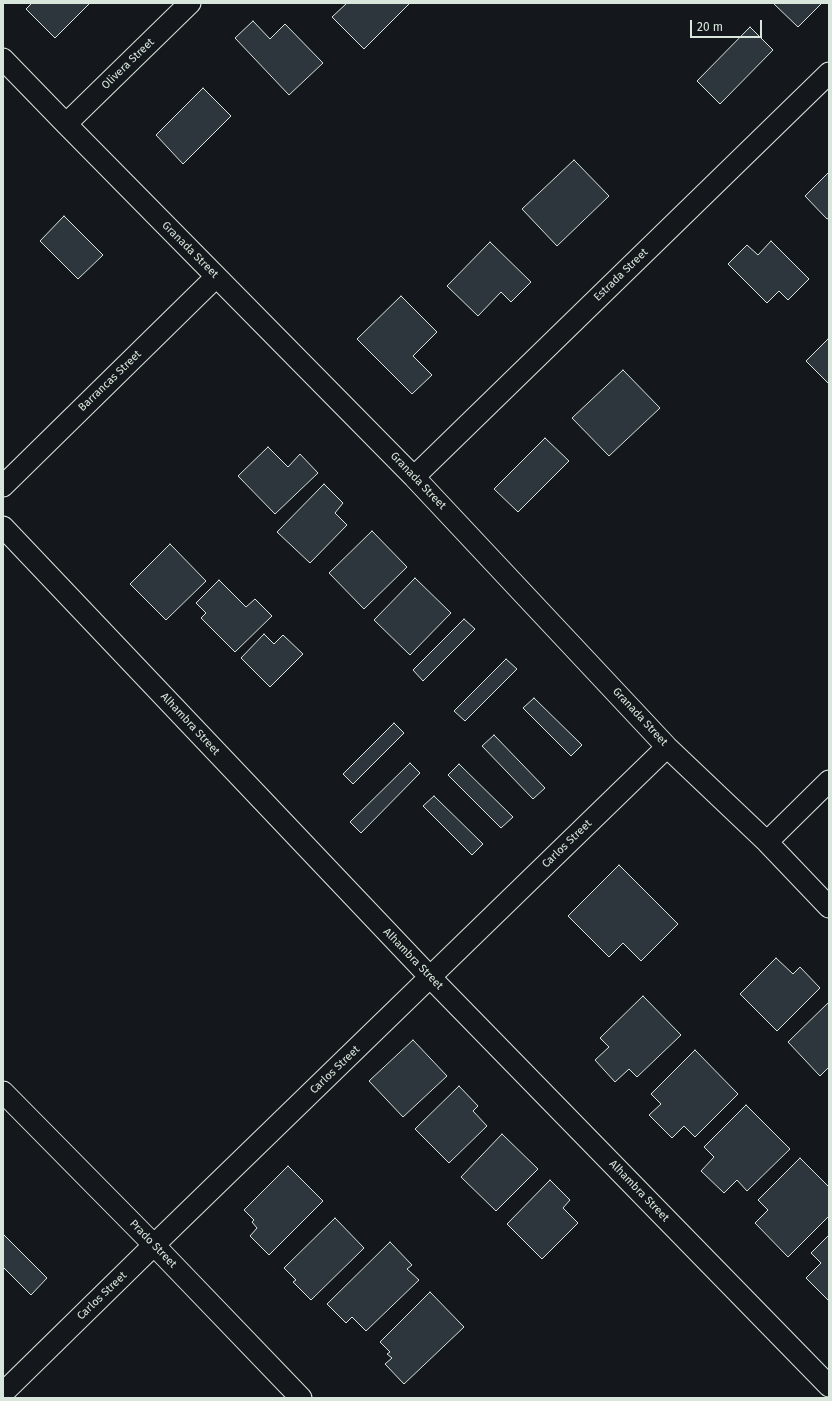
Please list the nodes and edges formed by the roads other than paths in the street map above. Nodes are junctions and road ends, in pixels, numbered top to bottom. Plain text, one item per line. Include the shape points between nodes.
1 (190, 3) edge
2 (3, 59) edge
3 (829, 73) edge
4 (66, 124) junction
5 (216, 276) junction
6 (414, 477) junction
7 (3, 486) edge
8 (3, 527) edge
9 (667, 747) junction
10 (829, 781) edge
11 (767, 842) junction
12 (829, 907) edge
13 (430, 977) junction
14 (3, 1092) edge
15 (154, 1245) junction
16 (829, 1386) edge
17 (3, 1393) edge
18 (301, 1398) edge

1 - 4 street, Olivera Street
2 - 4 street, Granada Street
3 - 6 street, Estrada Street
4 - 5 street, Granada Street
5 - 6 street, Granada Street
5 - 7 street, Barrancas Street
6 - 9 street, Granada Street
8 - 13 street, Alhambra Street
9 - 11 street, Granada Street
9 - 13 street, Carlos Street
10 - 11 street
11 - 12 street, Granada Street
13 - 15 street, Carlos Street
13 - 16 street, Alhambra Street
14 - 15 street, Prado Street
15 - 17 street, Carlos Street
15 - 18 street, Prado Street

